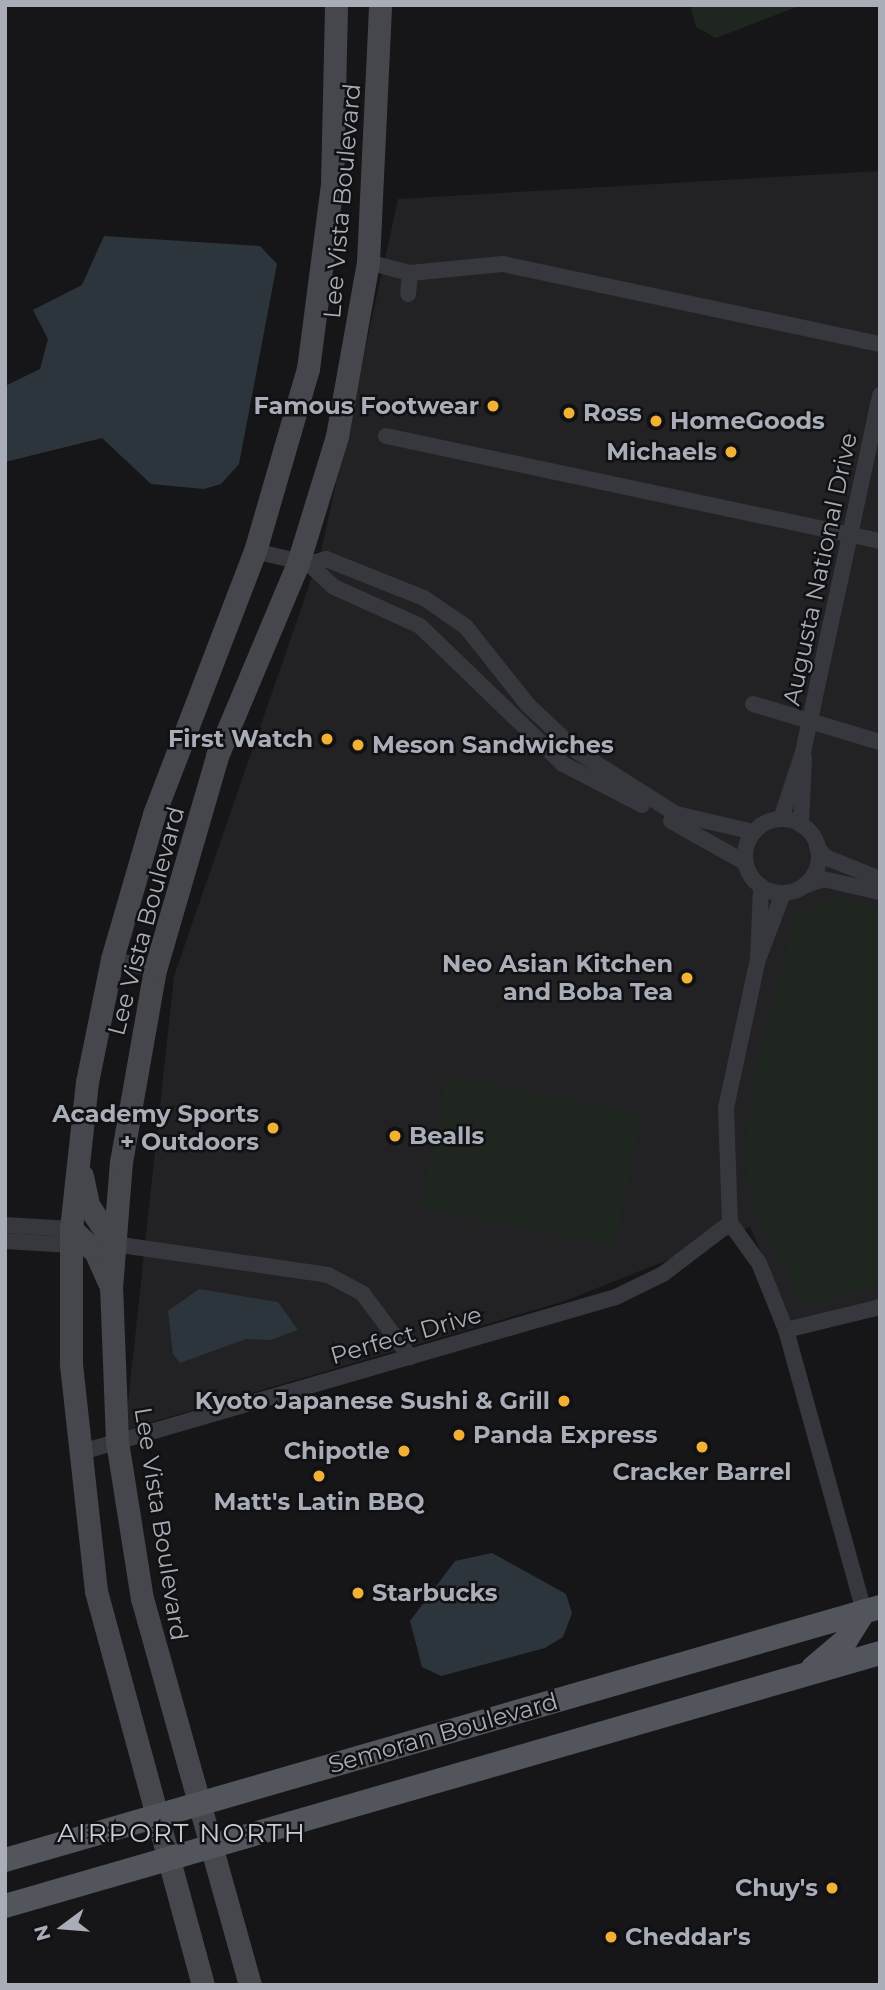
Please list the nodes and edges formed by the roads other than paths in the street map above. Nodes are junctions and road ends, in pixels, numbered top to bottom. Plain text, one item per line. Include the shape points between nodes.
1 (336, 5) edge
2 (380, 5) edge
3 (368, 262) junction
4 (410, 273) junction
5 (408, 294) dead end
6 (880, 344) edge
7 (880, 395) edge
8 (386, 436) dead end
9 (850, 535) junction
10 (880, 541) edge
11 (256, 551) junction
12 (304, 563) junction
13 (753, 704) dead end
14 (811, 717) junction
15 (880, 742) edge
16 (803, 752) junction
17 (781, 819) junction
18 (802, 825) junction
19 (754, 832) junction
20 (817, 847) junction
21 (746, 863) junction
22 (880, 879) edge
23 (761, 886) junction
24 (804, 886) junction
25 (880, 892) edge
26 (783, 893) junction
27 (112, 959) junction
28 (758, 959) junction
29 (155, 970) junction
30 (78, 1159) junction
31 (730, 1223) junction
32 (5, 1225) edge
33 (71, 1237) junction
34 (5, 1241) edge
35 (114, 1244) junction
36 (111, 1288) junction
37 (880, 1307) edge
38 (786, 1330) junction
39 (411, 1357) junction
40 (117, 1441) junction
41 (78, 1453) junction
42 (872, 1609) edge
43 (879, 1656) edge
44 (804, 1675) junction
45 (196, 1804) junction
46 (154, 1816) junction
47 (210, 1847) junction
48 (166, 1859) junction
49 (5, 1860) edge
50 (5, 1906) edge
51 (203, 1985) edge
52 (250, 1985) edge

1 - 11 street, Lee Vista Boulevard via 337,89 323,281 308,369
2 - 3 street, Lee Vista Boulevard
3 - 4 street
3 - 12 street, Lee Vista Boulevard via 337,436
4 - 5 street
4 - 6 street via 503,264
7 - 9 street, Augusta National Drive
8 - 9 street
9 - 10 street
9 - 14 street, Augusta National Drive
11 - 12 street
11 - 27 street, Lee Vista Boulevard via 154,814
12 - 19 street via 326,559 424,598 466,627 528,705 578,752 676,814
12 - 21 street via 334,587 420,625 563,764
12 - 29 street, Lee Vista Boulevard via 217,755
13 - 14 street
14 - 15 street via 822,729
14 - 16 street, Augusta National Drive
16 - 17 street
16 - 18 street
17 - 18 street
17 - 19 street
18 - 20 street
19 - 21 street
20 - 22 street via 825,857
20 - 24 street via 817,868
21 - 23 street
23 - 26 street
23 - 28 street
24 - 25 street via 823,879
24 - 26 street
26 - 28 street
27 - 29 street
27 - 30 street, Lee Vista Boulevard
28 - 31 street via 726,1108
29 - 35 street, Lee Vista Boulevard via 130,1102
30 - 33 street, Lee Vista Boulevard
30 - 35 street via 88,1205
31 - 38 street via 759,1263
31 - 39 street, Perfect Drive via 663,1274 616,1297
32 - 33 street
33 - 34 street
33 - 36 street via 95,1251
33 - 41 street, Lee Vista Boulevard
35 - 36 street, Lee Vista Boulevard
35 - 39 street via 328,1275 363,1294
36 - 40 street, Lee Vista Boulevard
37 - 38 street
38 - 42 street
39 - 40 street, Perfect Drive
40 - 41 street, Perfect Drive
40 - 45 street, Lee Vista Boulevard via 142,1599
41 - 46 street, Lee Vista Boulevard via 96,1591
42 - 44 main road via 846,1640
42 - 45 main road, Semoran Boulevard
43 - 44 main road, Semoran Boulevard
44 - 47 main road, Semoran Boulevard
45 - 46 main road, Semoran Boulevard
45 - 47 street, Lee Vista Boulevard
46 - 48 street, Lee Vista Boulevard
46 - 49 main road, Semoran Boulevard
47 - 48 main road, Semoran Boulevard
47 - 52 street, Lee Vista Boulevard
48 - 50 main road, Semoran Boulevard
48 - 51 street, Lee Vista Boulevard

